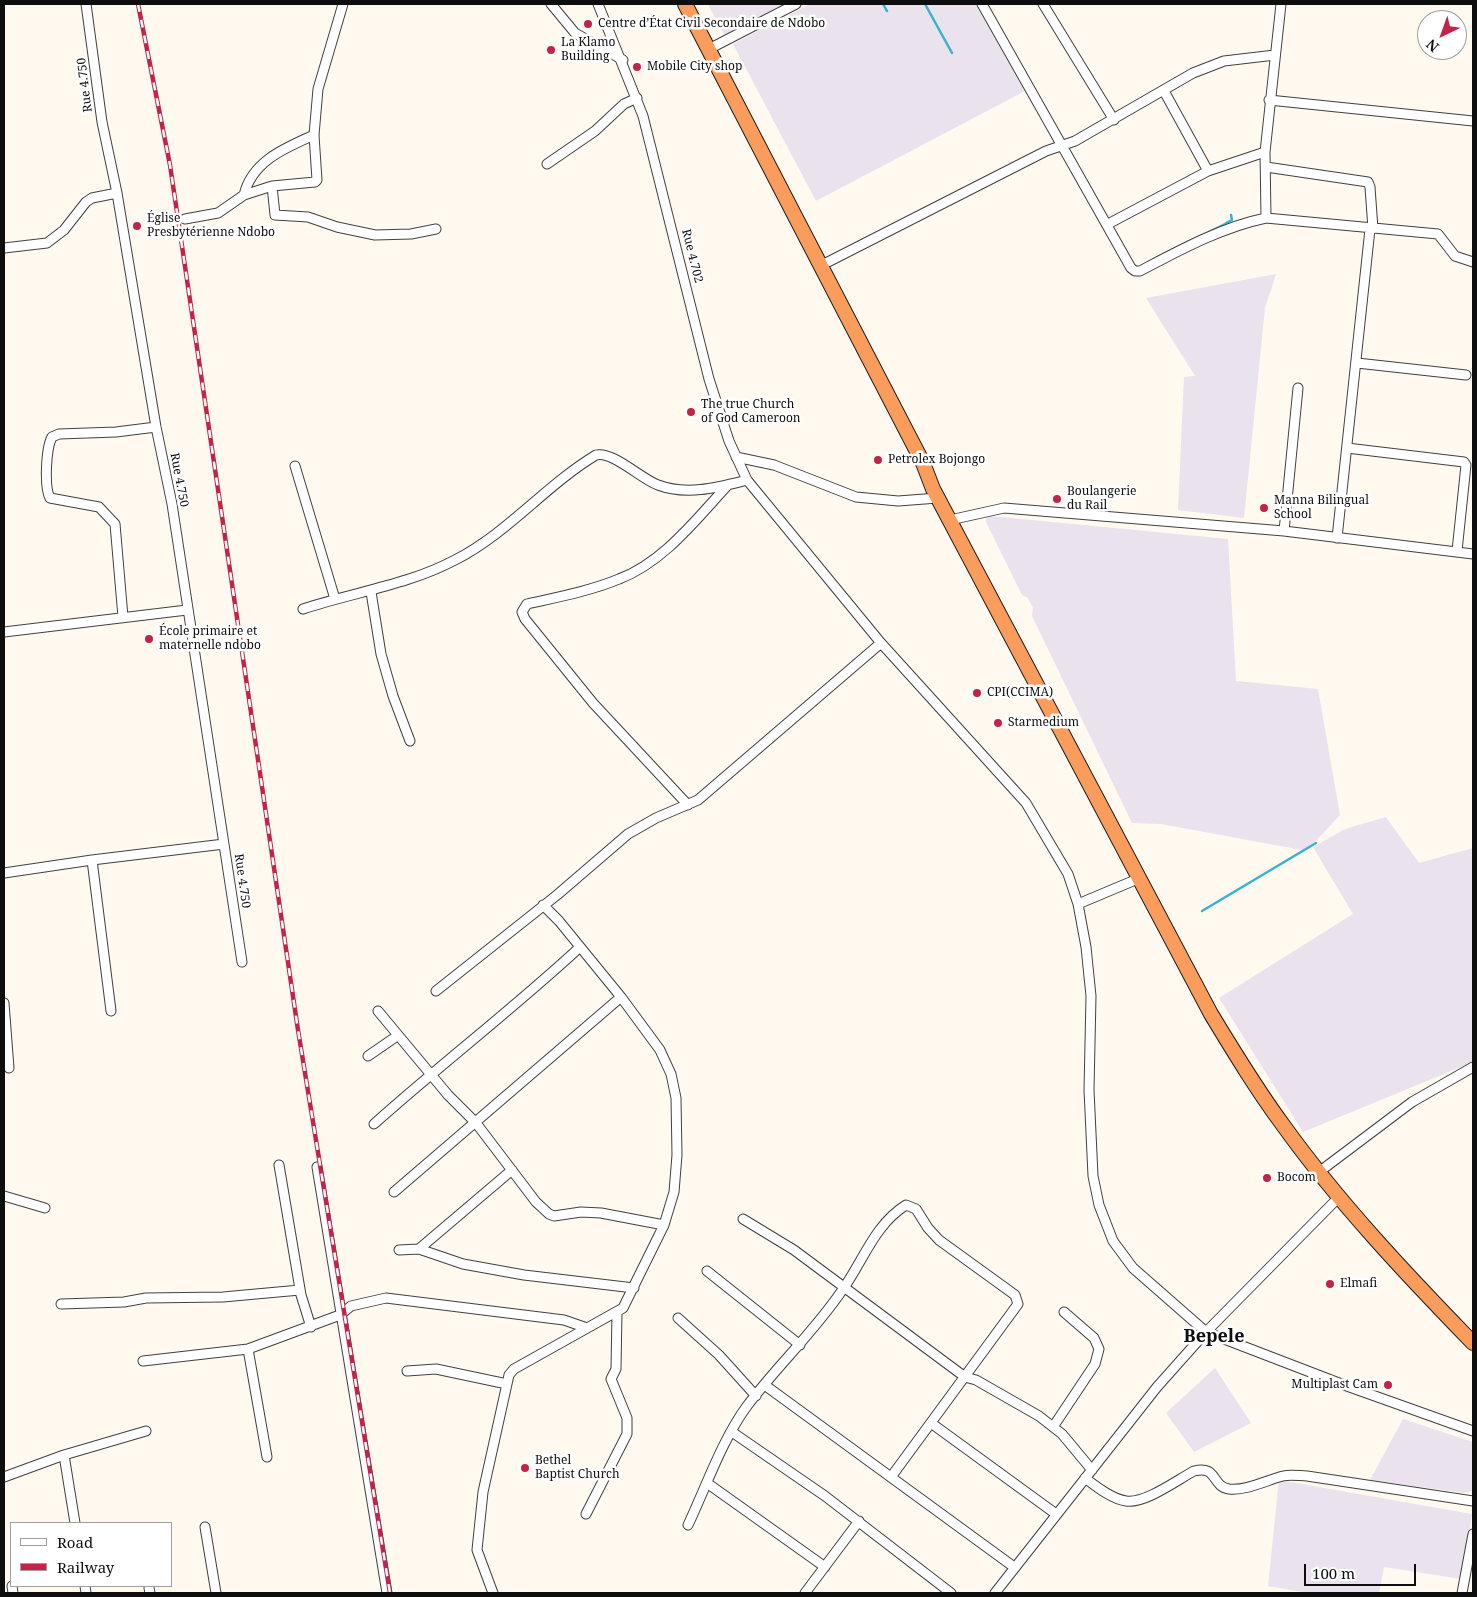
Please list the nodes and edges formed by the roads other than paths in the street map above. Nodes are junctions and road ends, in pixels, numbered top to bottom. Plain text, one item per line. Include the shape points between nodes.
1 (86, 4) edge
2 (343, 4) edge
3 (550, 4) edge
4 (598, 4) edge
5 (675, 4) edge
6 (685, 4) edge
7 (796, 4) edge
8 (982, 4) edge
9 (1046, 4) edge
10 (1281, 4) edge
11 (709, 49) junction
12 (1275, 55) junction
13 (623, 60) junction
14 (1164, 92) junction
15 (637, 98) junction
16 (1269, 100) junction
17 (1114, 120) junction
18 (1473, 121) edge
19 (314, 135) junction
20 (1061, 146) junction
21 (1265, 152) junction
22 (548, 164) dead end
23 (1266, 167) junction
24 (1208, 171) junction
25 (272, 186) junction
26 (117, 193) junction
27 (244, 195) junction
28 (786, 207) junction
29 (1266, 218) junction
30 (185, 219) dead end
31 (1108, 224) junction
32 (436, 229) dead end
33 (1372, 229) junction
34 (4, 248) edge
35 (1473, 262) edge
36 (822, 265) junction
37 (1357, 363) junction
38 (1466, 375) dead end
39 (1298, 388) dead end
40 (156, 427) junction
41 (1347, 448) junction
42 (736, 457) junction
43 (295, 466) dead end
44 (747, 480) junction
45 (728, 485) junction
46 (935, 493) junction
47 (950, 520) junction
48 (1284, 531) junction
49 (1337, 538) junction
50 (1457, 552) junction
51 (1473, 554) edge
52 (371, 592) junction
53 (335, 599) junction
54 (303, 609) dead end
55 (187, 610) junction
56 (123, 617) junction
57 (4, 632) edge
58 (881, 643) junction
59 (410, 741) dead end
60 (688, 805) junction
61 (224, 844) junction
62 (92, 860) junction
63 (4, 874) edge
64 (1140, 878) junction
65 (1078, 904) junction
66 (543, 905) junction
67 (579, 948) junction
68 (242, 962) dead end
69 (436, 991) dead end
70 (621, 998) junction
71 (4, 1004) edge
72 (378, 1010) dead end
73 (111, 1011) dead end
74 (397, 1036) junction
75 (368, 1056) dead end
76 (1473, 1067) edge
77 (9, 1068) dead end
78 (431, 1074) junction
79 (476, 1123) junction
80 (374, 1124) dead end
81 (279, 1165) dead end
82 (318, 1167) dead end
83 (512, 1170) junction
84 (1319, 1172) junction
85 (394, 1192) dead end
86 (4, 1196) edge
87 (1339, 1197) junction
88 (45, 1208) dead end
89 (743, 1219) dead end
90 (664, 1225) junction
91 (398, 1250) dead end
92 (419, 1250) junction
93 (707, 1271) dead end
94 (634, 1288) junction
95 (844, 1289) junction
96 (300, 1290) junction
97 (61, 1304) dead end
98 (617, 1312) junction
99 (1064, 1312) dead end
100 (340, 1316) junction
101 (678, 1318) dead end
102 (310, 1327) junction
103 (587, 1328) junction
104 (1206, 1332) junction
105 (1473, 1343) edge
106 (800, 1345) junction
107 (248, 1349) junction
108 (143, 1361) dead end
109 (407, 1371) dead end
110 (965, 1377) junction
111 (507, 1384) junction
112 (766, 1386) junction
113 (756, 1396) junction
114 (931, 1423) junction
115 (1053, 1428) junction
116 (146, 1431) dead end
117 (1473, 1431) edge
118 (732, 1432) junction
119 (64, 1455) junction
120 (267, 1457) dead end
121 (1092, 1470) junction
122 (4, 1477) edge
123 (891, 1477) junction
124 (1085, 1478) junction
125 (707, 1483) junction
126 (1473, 1501) edge
127 (586, 1514) dead end
128 (1056, 1514) junction
129 (859, 1521) junction
130 (75, 1522) edge
131 (688, 1525) dead end
132 (205, 1528) dead end
133 (1473, 1534) edge
134 (825, 1567) junction
135 (1014, 1567) junction
136 (216, 1593) edge
137 (387, 1593) edge
138 (493, 1593) edge
139 (805, 1593) edge
140 (951, 1593) edge
141 (995, 1593) edge
142 (1462, 1593) edge

1 - 26 street, Rue 4.750 via 102,122
2 - 19 street via 318,89
3 - 13 street via 575,33
4 - 13 street, Rue 4.702
5 - 28 highway
6 - 11 highway
7 - 11 street
8 - 20 street
9 - 17 street
10 - 12 street
11 - 28 highway
12 - 14 street via 1224,61 1193,74
12 - 16 street
13 - 15 street, Rue 4.702
14 - 17 street
14 - 24 street
15 - 22 street via 624,104 596,131
15 - 42 street, Rue 4.702 via 709,379
16 - 18 street
16 - 21 street
17 - 20 street
19 - 25 street via 317,180
19 - 27 street via 273,155 252,175
20 - 31 street
20 - 36 street
21 - 23 street
21 - 24 street
23 - 29 street
23 - 33 street via 1368,182
24 - 31 street
25 - 27 street
25 - 32 street via 275,214 308,217 375,235 411,234
26 - 34 street via 86,202 64,230 48,242
26 - 40 street, Rue 4.750
27 - 30 street via 218,213
28 - 36 highway
28 - 46 highway via 917,468
29 - 31 street via 1243,223 1140,271 1131,268
29 - 33 street
33 - 35 street via 1438,234 1455,256
33 - 37 street
36 - 46 highway via 923,463
37 - 38 street
37 - 41 street
39 - 48 street
40 - 55 street, Rue 4.750 via 172,504
40 - 56 street via 59,434 52,437 49,444 50,498 99,507 115,524
41 - 49 street
41 - 50 street via 1464,462
42 - 44 street, Rue 4.702
42 - 46 street via 774,465 856,497 898,501
43 - 53 street
44 - 45 street
44 - 58 street, Rue 4.702
45 - 52 street via 711,489 659,485 609,456 596,455 456,560
45 - 60 street via 681,535 639,569 620,579 579,592 527,604 522,612 593,703
46 - 47 highway
47 - 48 street via 1004,508
47 - 64 highway via 1075,761
48 - 49 street
49 - 50 street
50 - 51 street
52 - 53 street
52 - 59 street via 381,654
53 - 54 street
55 - 56 street
55 - 61 street, Rue 4.750
56 - 57 street
58 - 60 street via 698,800
58 - 65 street, Rue 4.702 via 1026,803 1068,874
60 - 66 street via 628,834
61 - 62 street
61 - 68 street, Rue 4.750
62 - 63 street
62 - 73 street
64 - 65 street
64 - 84 highway via 1240,1063
65 - 104 street, Rue 4.702 via 1091,996 1091,1130 1093,1176 1099,1205 1113,1241 1133,1268
66 - 67 street
66 - 69 street
67 - 70 street
67 - 78 street
70 - 79 street
70 - 90 street via 660,1050 671,1074 676,1098 674,1192
71 - 77 street
72 - 74 street
74 - 75 street
74 - 78 street
76 - 84 street via 1412,1102
78 - 79 street
78 - 80 street
79 - 83 street
79 - 85 street
81 - 96 street
82 - 100 street
83 - 90 street via 536,1202 552,1215 601,1213
83 - 92 street
84 - 87 highway
86 - 88 street
87 - 104 street
87 - 105 highway via 1408,1276
89 - 95 street via 794,1250
90 - 94 street
91 - 92 street
92 - 94 street via 463,1264 524,1275
93 - 106 street
94 - 98 street via 623,1308
95 - 106 street
95 - 110 street
95 - 110 street via 873,1239 892,1216 906,1205 916,1209 939,1240 1018,1300
96 - 97 street
96 - 102 street
98 - 103 street
98 - 127 street via 616,1369 611,1379 626,1418 627,1434
99 - 115 street via 1094,1338 1099,1349 1095,1364
100 - 102 street
100 - 103 street via 351,1306 386,1298 544,1316
100 - 137 street
101 - 113 street via 719,1355
102 - 107 street
103 - 111 street via 514,1369
104 - 117 street, Rue 4.702 via 1344,1386
104 - 121 street
106 - 112 street
107 - 108 street
107 - 120 street
109 - 111 street via 436,1369
110 - 114 street
110 - 115 street via 1015,1402
111 - 138 street via 483,1492 477,1550
112 - 113 street
112 - 123 street
113 - 118 street
114 - 123 street
114 - 128 street
115 - 121 street
116 - 119 street
118 - 125 street
118 - 129 street
119 - 122 street
119 - 130 street
121 - 124 street
123 - 135 street
124 - 126 street via 1126,1502 1142,1500 1204,1468 1220,1485 1230,1489 1285,1476 1307,1476
124 - 128 street
125 - 131 street
125 - 134 street
128 - 135 street
129 - 134 street
129 - 140 street
132 - 136 street
133 - 142 street
134 - 139 street
135 - 141 street

